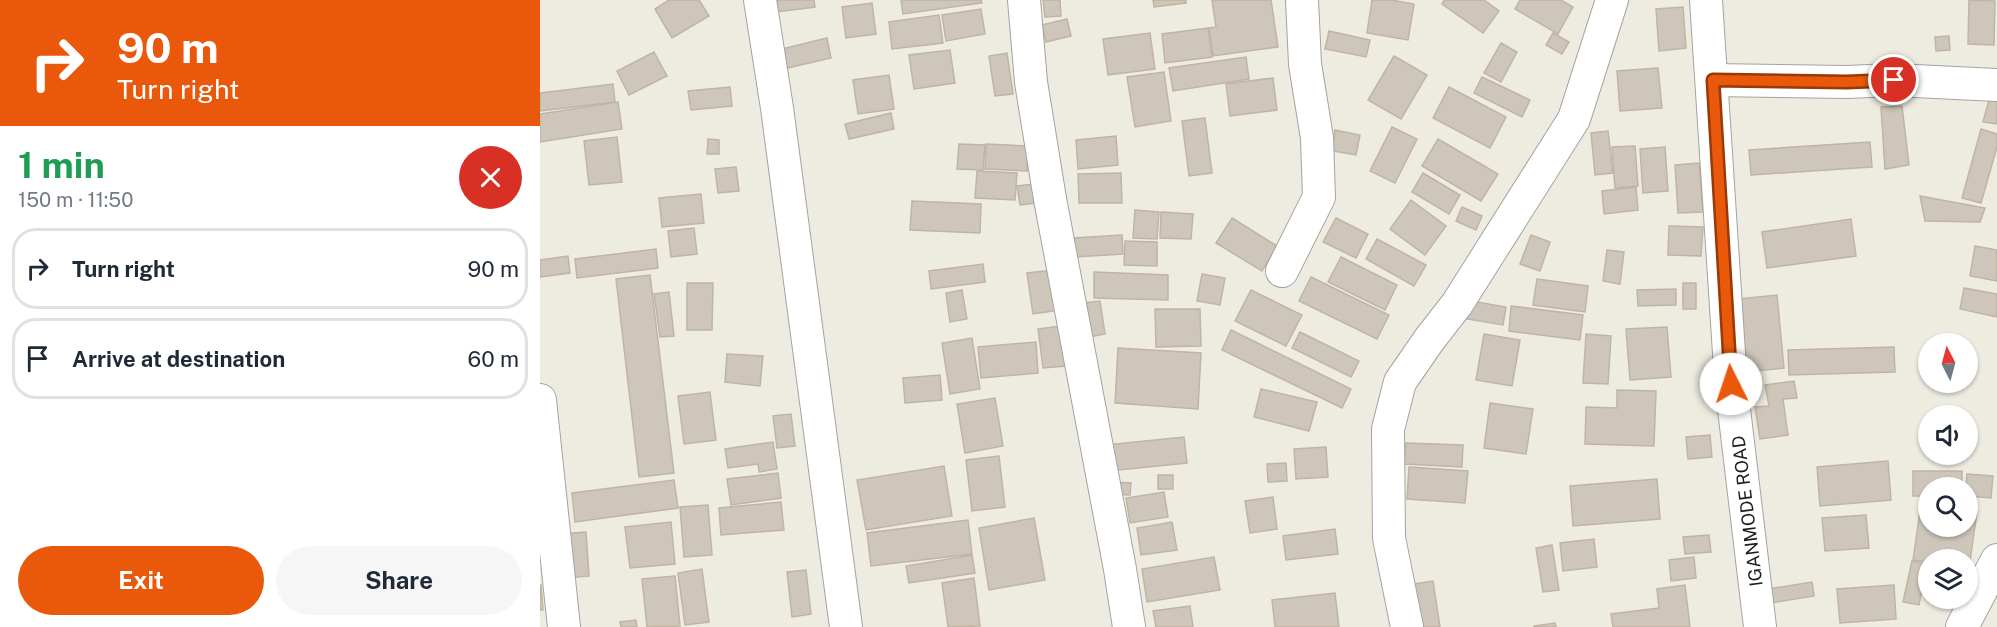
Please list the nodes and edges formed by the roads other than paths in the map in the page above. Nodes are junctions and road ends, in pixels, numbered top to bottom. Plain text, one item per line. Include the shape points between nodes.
1 (760, 0) edge
2 (1024, 0) edge
3 (1302, 0) edge
4 (1612, 0) edge
5 (1706, 0) edge
6 (1713, 80) junction
7 (1997, 85) edge
8 (1281, 271) dead end
9 (540, 400) edge
10 (1997, 560) edge
11 (564, 627) edge
12 (846, 627) edge
13 (1129, 627) edge
14 (1407, 627) edge
15 (1760, 627) edge
16 (1962, 627) edge

1 - 12 street
2 - 13 street via 1031,82 1050,199
3 - 8 street via 1305,64 1317,138 1319,197
4 - 14 street via 1574,119 1457,304 1400,382 1389,429 1389,538
5 - 6 street, IGANMODE ROAD
6 - 7 street via 1894,80
6 - 15 street, IGANMODE ROAD via 1731,384
9 - 11 street
10 - 16 street

